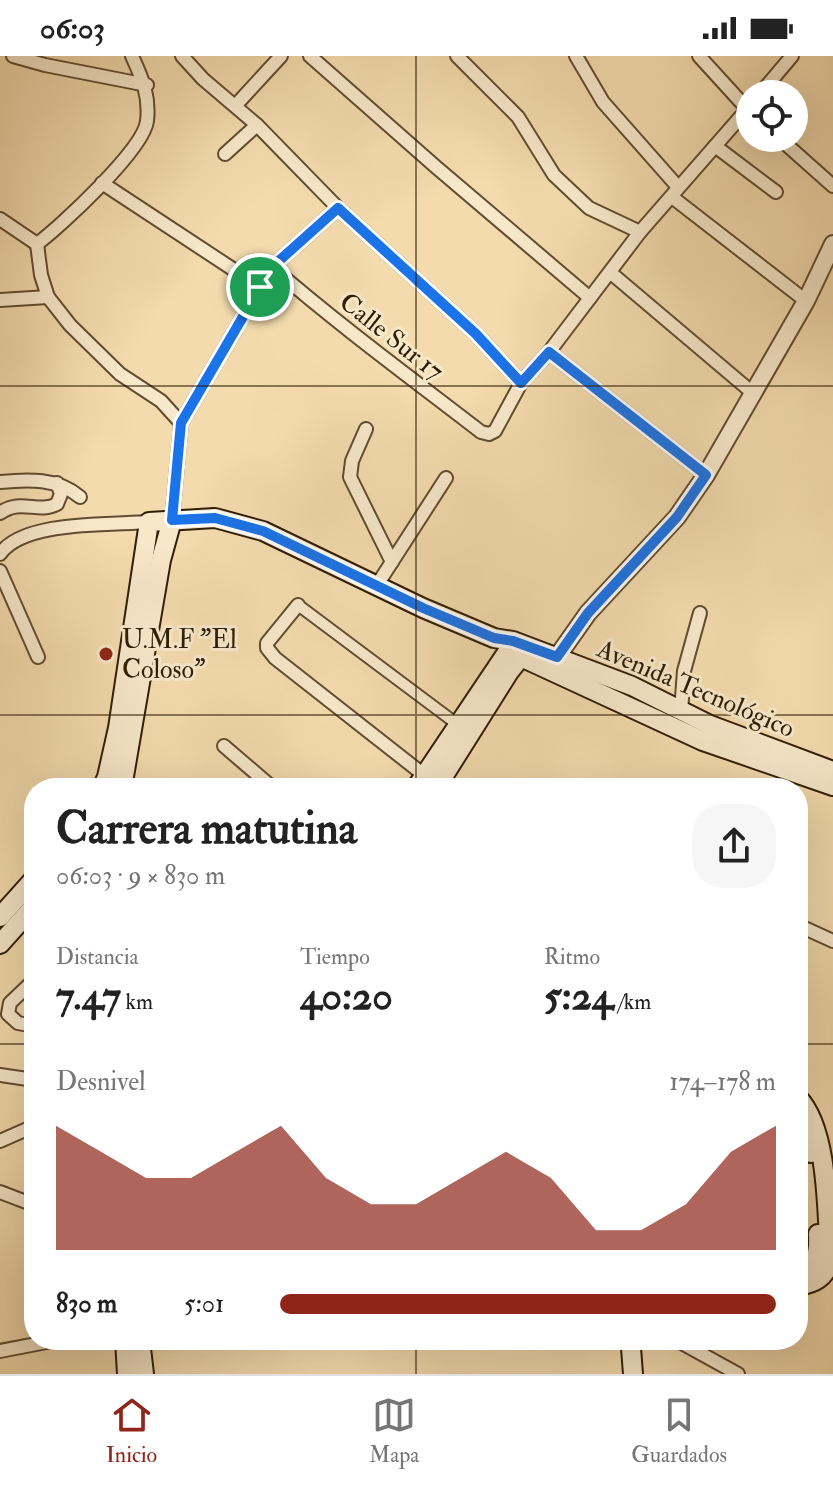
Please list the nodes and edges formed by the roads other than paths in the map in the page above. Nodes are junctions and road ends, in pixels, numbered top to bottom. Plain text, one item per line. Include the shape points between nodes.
1 (13, 56) edge
2 (132, 56) edge
3 (182, 56) edge
4 (281, 56) edge
5 (310, 56) edge
6 (457, 56) edge
7 (576, 56) edge
8 (699, 56) edge
9 (792, 56) edge
10 (772, 80) edge
11 (147, 85) junction
12 (736, 95) edge
13 (236, 105) junction
14 (736, 123) edge
15 (257, 125) junction
16 (715, 146) junction
17 (795, 152) edge
18 (225, 154) dead end
19 (102, 183) junction
20 (833, 186) edge
21 (675, 192) junction
22 (776, 192) dead end
23 (338, 208) junction
24 (0, 219) edge
25 (640, 232) junction
26 (37, 244) junction
27 (833, 244) edge
28 (272, 267) junction
29 (611, 273) junction
30 (260, 287) junction
31 (48, 297) junction
32 (590, 298) junction
33 (0, 300) edge
34 (806, 301) junction
35 (549, 352) junction
36 (521, 383) junction
37 (754, 394) junction
38 (181, 423) junction
39 (366, 429) dead end
40 (706, 475) junction
41 (446, 478) dead end
42 (0, 482) edge
43 (57, 483) junction
44 (80, 497) dead end
45 (0, 513) edge
46 (172, 520) junction
47 (149, 522) junction
48 (0, 554) edge
49 (392, 562) junction
50 (0, 571) edge
51 (377, 585) junction
52 (298, 605) joint
53 (700, 613) dead end
54 (512, 647) junction
55 (38, 657) dead end
56 (557, 657) junction
57 (681, 711) junction
58 (457, 724) junction
59 (224, 746) dead end
60 (833, 771) edge
61 (107, 778) edge
62 (124, 778) edge
63 (261, 778) edge
64 (418, 778) edge
65 (428, 778) edge
66 (430, 778) edge
67 (833, 786) edge
68 (24, 890) edge
69 (0, 917) edge
70 (24, 917) edge
71 (808, 930) edge
72 (833, 941) edge
73 (0, 944) edge
74 (24, 990) edge
75 (24, 1024) edge
76 (0, 1075) edge
77 (24, 1079) edge
78 (808, 1108) edge
79 (24, 1130) edge
80 (0, 1141) edge
81 (808, 1143) edge
82 (0, 1192) edge
83 (24, 1201) edge
84 (808, 1269) edge
85 (830, 1276) edge
86 (808, 1284) edge
87 (24, 1346) edge
88 (126, 1350) edge
89 (141, 1350) edge
90 (622, 1350) edge
91 (631, 1350) edge
92 (694, 1350) edge
93 (0, 1351) edge
94 (127, 1374) edge
95 (144, 1374) edge
96 (620, 1374) edge
97 (633, 1374) edge
98 (738, 1374) edge

1 - 11 street
2 - 11 street
3 - 13 street
4 - 13 street
5 - 32 street
6 - 25 street via 518,117 554,175 589,208
7 - 21 street via 603,102
8 - 12 street
9 - 10 street
11 - 19 street via 147,124
13 - 15 street
14 - 16 street
15 - 18 street
15 - 23 street
16 - 21 street
16 - 22 street
17 - 20 street
19 - 26 street
19 - 30 street
21 - 25 street
21 - 34 street
23 - 28 street
23 - 36 street via 476,334
24 - 26 street
25 - 29 street
26 - 31 street
27 - 34 street
28 - 30 street
28 - 36 street, Calle Sur 17 via 481,432 495,431
29 - 32 street
29 - 37 street
30 - 38 street
31 - 33 street
31 - 38 street via 120,374 161,401
32 - 35 street
34 - 37 street
35 - 36 street
35 - 40 street
37 - 40 street
38 - 46 street
39 - 49 street via 350,477
40 - 56 street via 677,517 588,613
41 - 49 street
42 - 43 street
43 - 44 street
43 - 45 street via 57,504 20,504
46 - 47 main road, Avenida Tecnológico
46 - 51 main road, Avenida Tecnológico via 215,518 263,531
46 - 62 main road
47 - 48 street via 30,534
47 - 61 main road
49 - 51 street
50 - 55 street
51 - 54 main road, Avenida Tecnológico
52 - 58 street
52 - 64 street via 267,648
53 - 57 street via 684,671
54 - 56 main road, Avenida Tecnológico
54 - 58 main road
54 - 66 main road via 509,672
54 - 67 main road, Avenida Tecnológico via 703,741
56 - 57 main road, Avenida Tecnológico
57 - 60 main road, Avenida Tecnológico
58 - 65 main road
59 - 63 street
68 - 69 main road
70 - 73 main road
71 - 72 street
74 - 75 street via 10,1003 8,1014
76 - 77 street
78 - 85 main road via 822,1161
79 - 80 street
81 - 84 main road via 819,1252
82 - 83 street
85 - 86 main road
87 - 93 street
88 - 94 main road
89 - 95 main road
90 - 96 main road
91 - 97 main road
92 - 98 street

